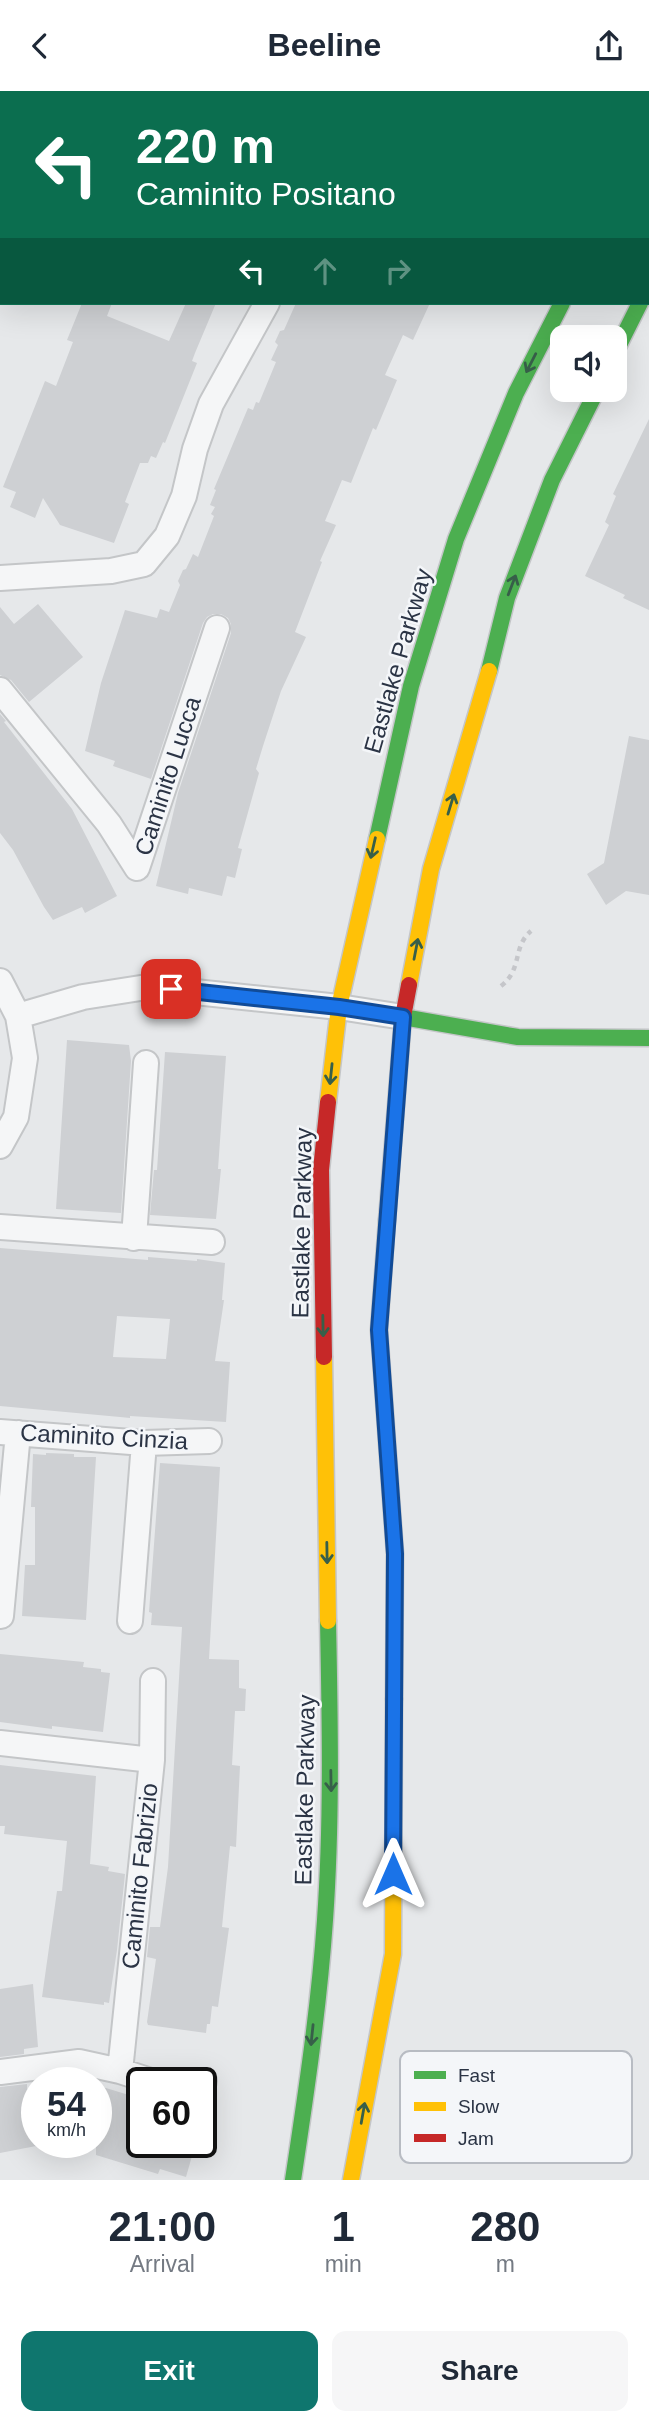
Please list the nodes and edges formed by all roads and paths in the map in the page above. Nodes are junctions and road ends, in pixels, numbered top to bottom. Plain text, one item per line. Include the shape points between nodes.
1 (266, 305) edge
2 (561, 305) edge
3 (639, 305) edge
4 (627, 329) edge
5 (591, 402) edge
6 (0, 577) edge
7 (217, 628) dead end
8 (0, 690) edge
9 (531, 931) dead end
10 (0, 981) edge
11 (501, 986) dead end
12 (339, 1007) junction
13 (18, 1016) junction
14 (403, 1017) junction
15 (649, 1038) edge
16 (146, 1063) dead end
17 (0, 1146) edge
18 (0, 1227) edge
19 (134, 1238) junction
20 (212, 1242) dead end
21 (9, 1432) edge
22 (209, 1441) dead end
23 (144, 1443) junction
24 (1, 1616) edge
25 (131, 1621) dead end
26 (153, 1681) dead end
27 (0, 1743) edge
28 (152, 1760) junction
29 (120, 2071) junction
30 (0, 2072) edge
31 (126, 2073) edge
32 (293, 2180) edge
33 (351, 2180) edge

1 - 6 street via 211,404 184,496 167,535 144,564 111,571
2 -> 12 main road, Eastlake Parkway via 516,393 456,539 411,686
3 - 4 main road
14 -> 5 main road via 431,869 507,598 552,480
7 - 8 street, Caminito Lucca via 137,868 110,824
9 - 11 path via 521,941 511,979
10 - 13 street
12 - 13 street via 147,986 83,997
12 - 14 street
12 -> 32 main road, Eastlake Parkway via 321,1170 331,1795 325,1921
13 - 17 street via 25,1058 16,1117
14 - 15 main road via 518,1037
33 -> 14 main road via 393,1954 395,1554 379,1330
16 - 19 street
18 - 19 street
19 - 20 street
21 - 23 street, Caminito Cinzia
21 - 24 street
22 - 23 street, Caminito Cinzia
23 - 25 street
26 - 28 street, Caminito Fabrizio
27 - 28 street
28 - 29 street, Caminito Fabrizio
29 - 30 street via 79,2062
29 - 31 street

